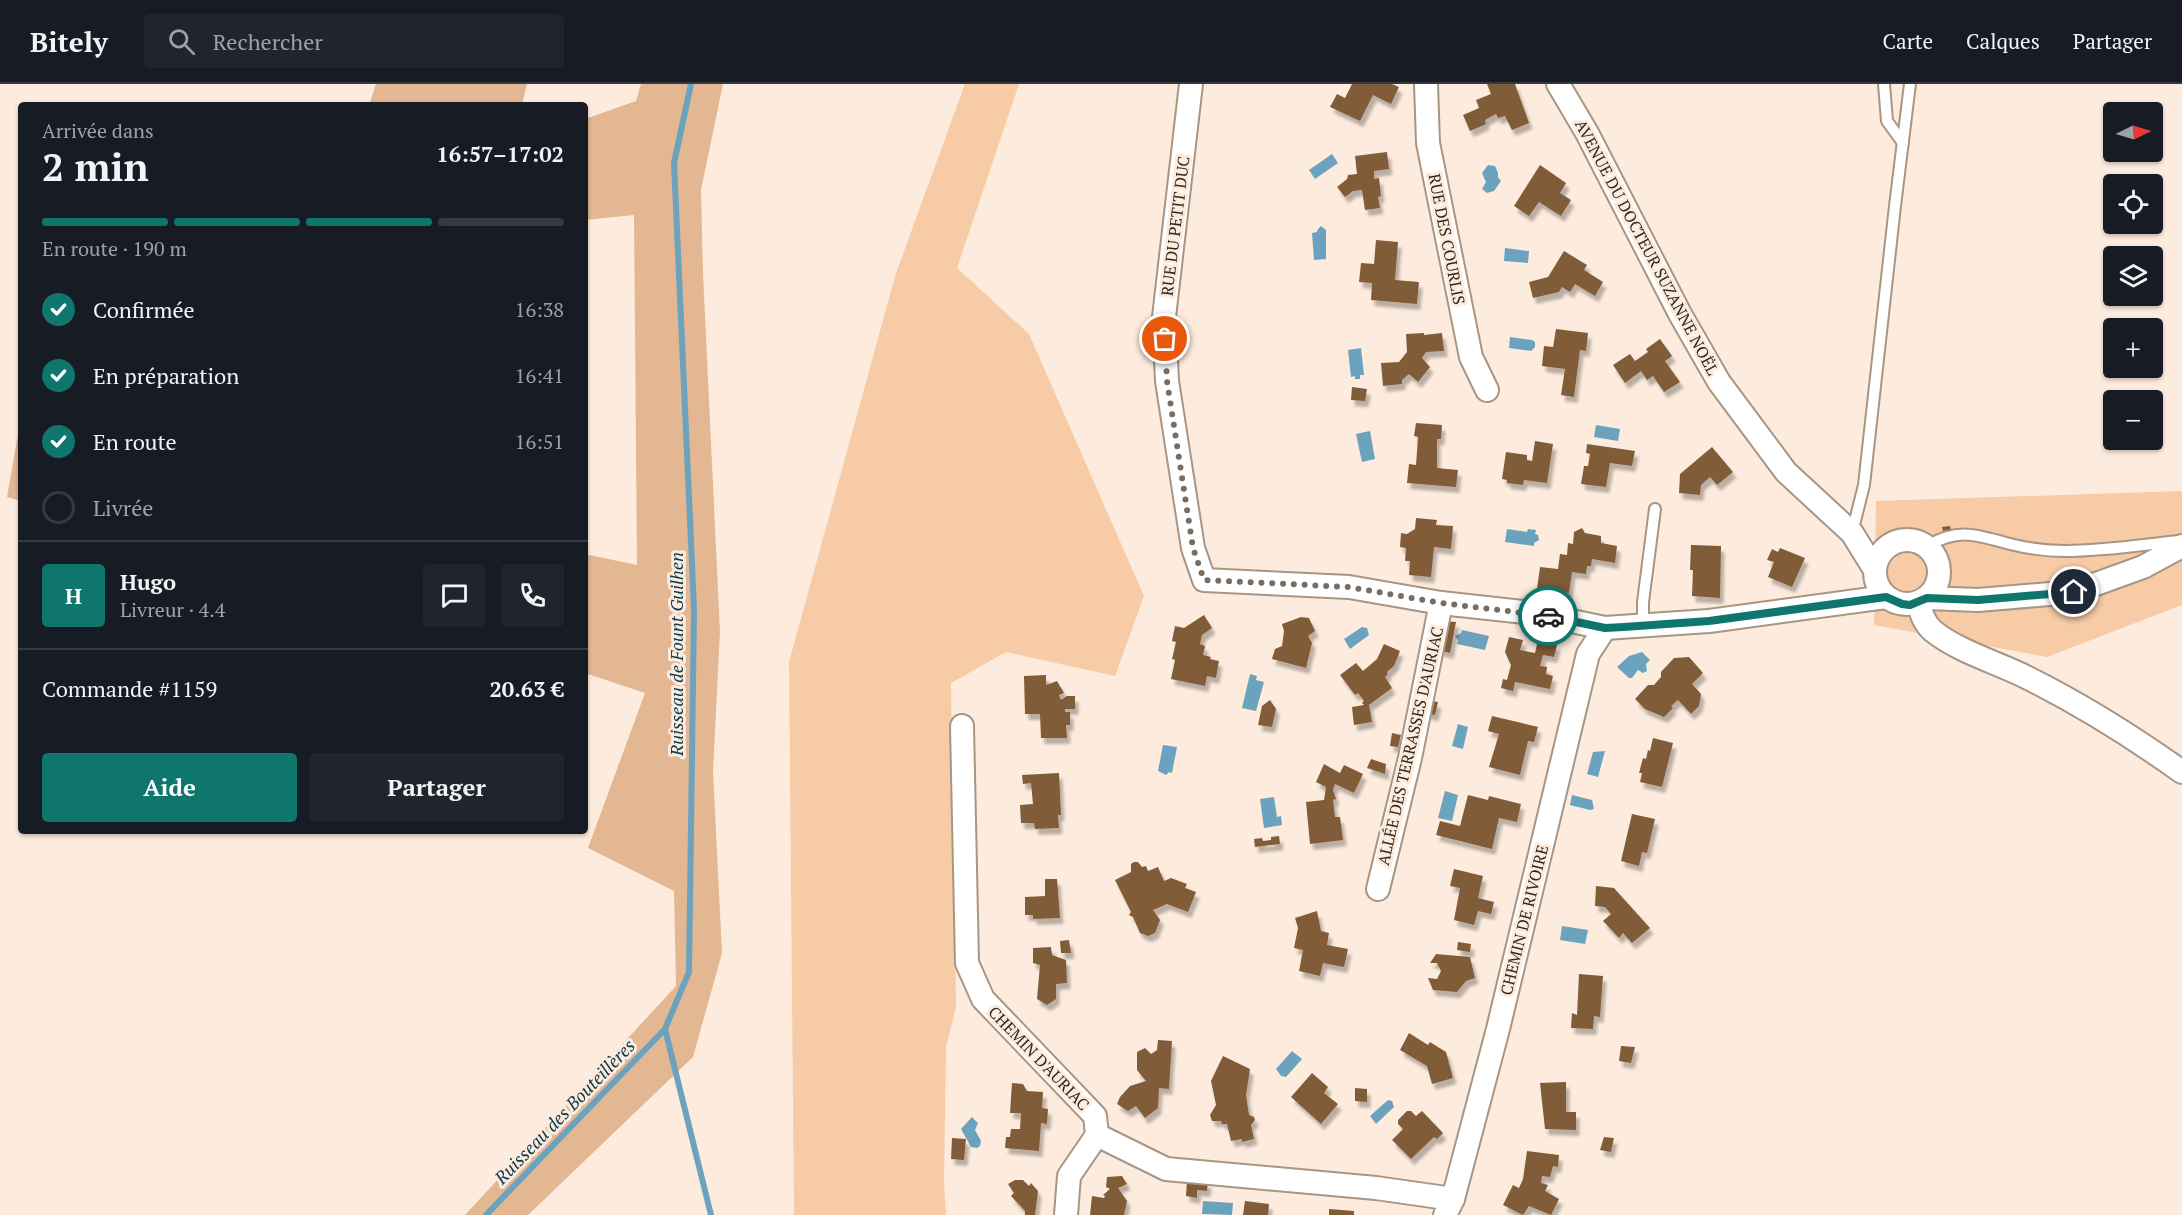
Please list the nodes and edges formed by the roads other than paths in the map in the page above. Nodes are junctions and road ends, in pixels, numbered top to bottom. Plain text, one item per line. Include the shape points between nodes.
1 (1191, 84) edge
2 (1426, 84) edge
3 (1884, 84) edge
4 (1910, 84) edge
5 (1561, 86) edge
6 (1903, 143) junction
7 (1487, 390) dead end
8 (1655, 509) dead end
9 (1855, 537) junction
10 (2182, 541) edge
11 (1889, 544) junction
12 (1927, 546) junction
13 (2182, 546) edge
14 (1940, 575) junction
15 (1879, 581) junction
16 (1923, 600) junction
17 (1978, 600) junction
18 (1441, 603) junction
19 (1643, 625) junction
20 (1605, 628) junction
21 (962, 726) dead end
22 (2182, 772) edge
23 (1378, 889) dead end
24 (1097, 1135) junction
25 (1449, 1207) edge
26 (1066, 1215) edge

1 - 18 street, RUE DU PETIT DUC via 1164,317 1170,404 1193,548 1204,580 1349,587
2 - 7 street, RUE DES COURLIS via 1428,143 1439,200 1471,357
3 - 6 lane via 1887,121
4 - 6 lane
5 - 9 street, AVENUE DU DOCTEUR SUZANNE NOËL via 1719,382 1786,472
6 - 9 lane
8 - 19 lane
9 - 11 street
9 - 15 street, AVENUE DU DOCTEUR SUZANNE NOËL
10 - 12 lane via 2062,551 1958,533
11 - 12 street via 1908,539
11 - 15 street via 1877,560
12 - 14 street via 1935,554
13 - 17 street via 2143,567 2074,592
14 - 16 street via 1934,592
14 - 17 street
15 - 16 street via 1902,604
15 - 19 street via 1849,601 1709,621
16 - 17 street
16 - 22 street via 1922,616 1933,630 2088,710
18 - 20 street via 1533,613
18 - 23 street, ALLÉE DES TERRASSES D'AURIAC via 1410,758
19 - 20 street
20 - 25 street, CHEMIN DE RIVOIRE via 1588,654 1498,1029
21 - 24 street, CHEMIN D'AURIAC via 967,963 983,999 1095,1116
24 - 25 street via 1166,1169 1376,1188
24 - 26 street via 1069,1176

